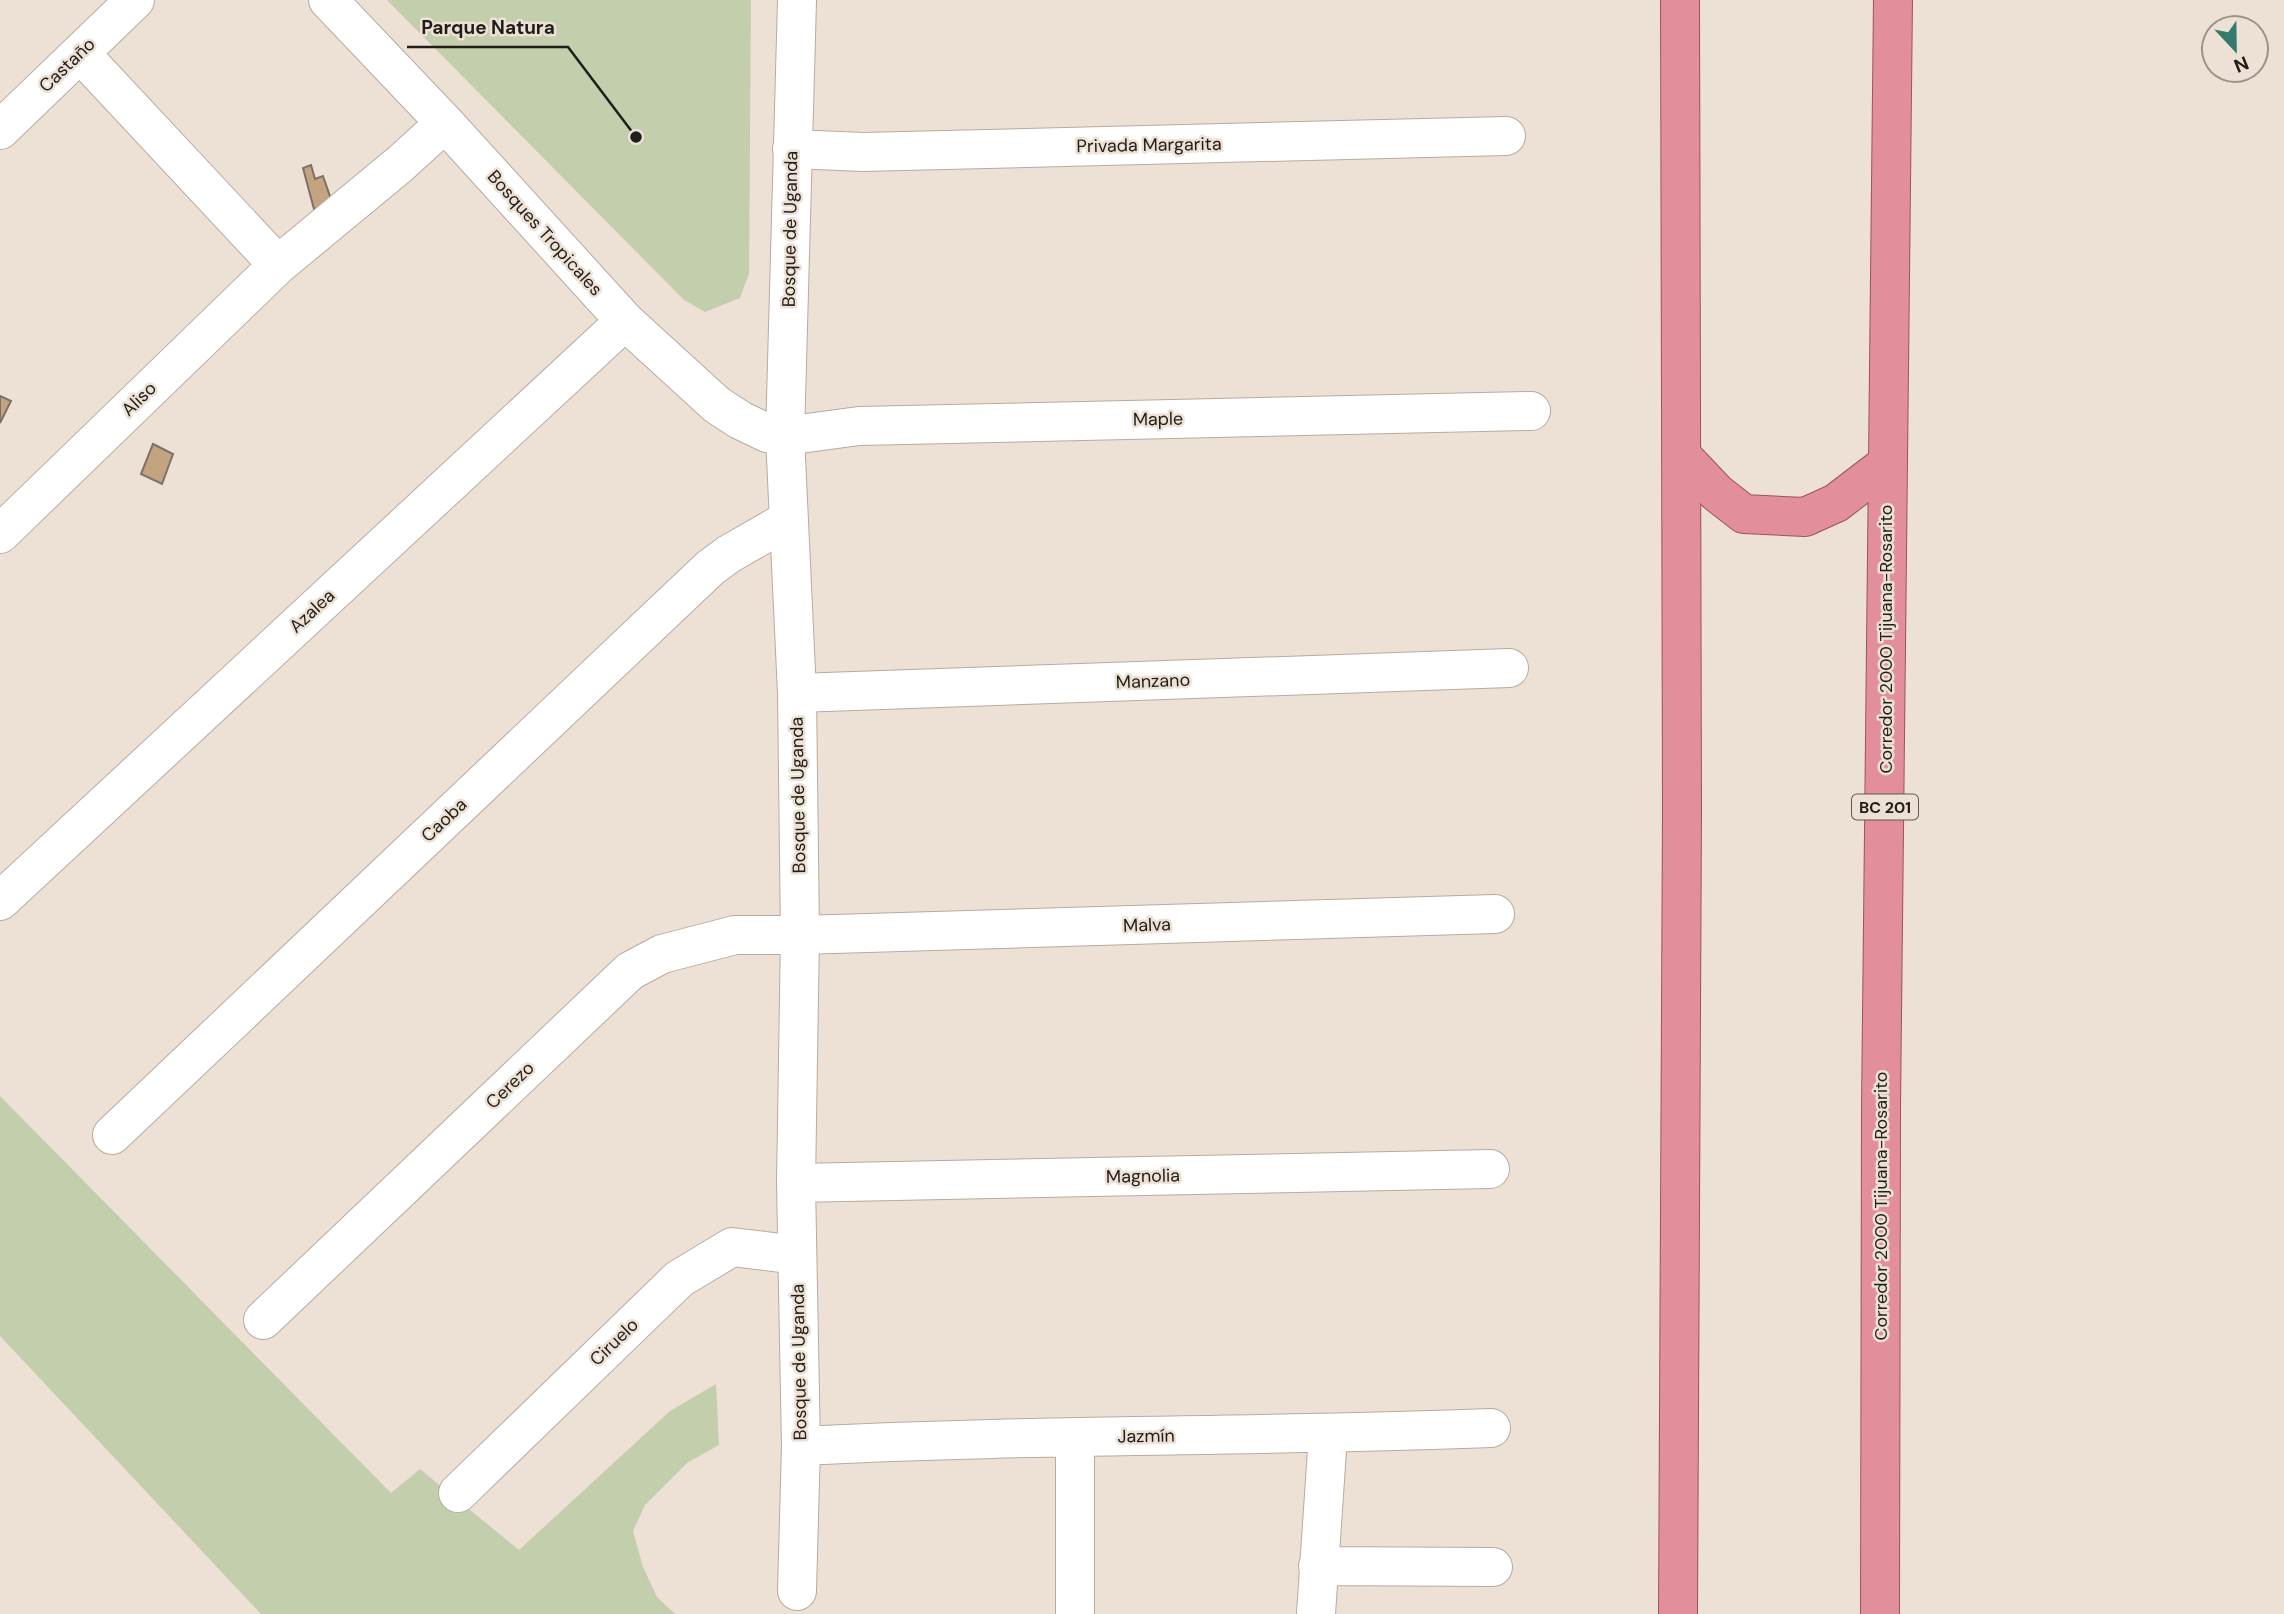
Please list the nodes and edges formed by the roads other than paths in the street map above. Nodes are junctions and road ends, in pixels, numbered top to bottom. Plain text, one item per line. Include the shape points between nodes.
1 (135, 0) edge
2 (328, 0) edge
3 (797, 0) edge
4 (1680, 0) edge
5 (1893, 0) edge
6 (80, 53) junction
7 (445, 122) junction
8 (0, 130) edge
9 (1506, 136) dead end
10 (792, 149) junction
11 (278, 265) junction
12 (625, 321) junction
13 (1531, 411) dead end
14 (785, 436) junction
15 (1681, 455) junction
16 (1887, 464) junction
17 (788, 520) junction
18 (0, 534) edge
19 (1508, 668) dead end
20 (797, 693) junction
21 (0, 901) edge
22 (1495, 914) dead end
23 (800, 935) junction
24 (112, 1135) dead end
25 (1490, 1169) dead end
26 (796, 1183) junction
27 (797, 1255) junction
28 (263, 1321) dead end
29 (1491, 1428) dead end
30 (1328, 1435) junction
31 (1074, 1437) junction
32 (801, 1446) junction
33 (458, 1493) dead end
34 (1318, 1566) junction
35 (1493, 1567) dead end
36 (797, 1591) dead end
37 (1075, 1614) edge
38 (1315, 1614) edge
39 (1678, 1614) edge
40 (1880, 1614) edge

1 - 6 street, Castaño
2 - 7 street, Bosques Tropicales
3 - 10 street, Bosque de Uganda
4 - 15 highway
5 - 16 highway, Corredor 2000 Tijuana-Rosarito / BC 201
6 - 8 street, Castaño
6 - 11 street
7 - 11 street, Aliso
7 - 12 street, Bosques Tropicales
9 - 10 street, Privada Margarita via 863,152
10 - 14 street, Bosque de Uganda
11 - 18 street, Aliso
12 - 14 street, Bosques Tropicales via 718,405 767,433
12 - 21 street, Azalea
13 - 14 street, Maple via 859,426
14 - 17 street, Bosque de Uganda
15 - 16 highway via 1744,514 1805,517 1836,503
15 - 39 highway
16 - 40 highway, Corredor 2000 Tijuana-Rosarito / BC 201
17 - 20 street, Bosque de Uganda
17 - 24 street, Caoba via 710,568
19 - 20 street, Manzano
20 - 23 street, Bosque de Uganda
22 - 23 street, Malva
23 - 26 street, Bosque de Uganda
23 - 28 street, Cerezo via 735,935 662,954 630,971
25 - 26 street, Magnolia
26 - 27 street, Bosque de Uganda
27 - 32 street, Bosque de Uganda
27 - 33 street, Ciruelo via 732,1247 679,1279
29 - 30 street, Jazmín
30 - 31 street, Jazmín
30 - 34 street
31 - 32 street, Jazmín
31 - 37 street
32 - 36 street, Bosque de Uganda
34 - 35 street
34 - 38 street

